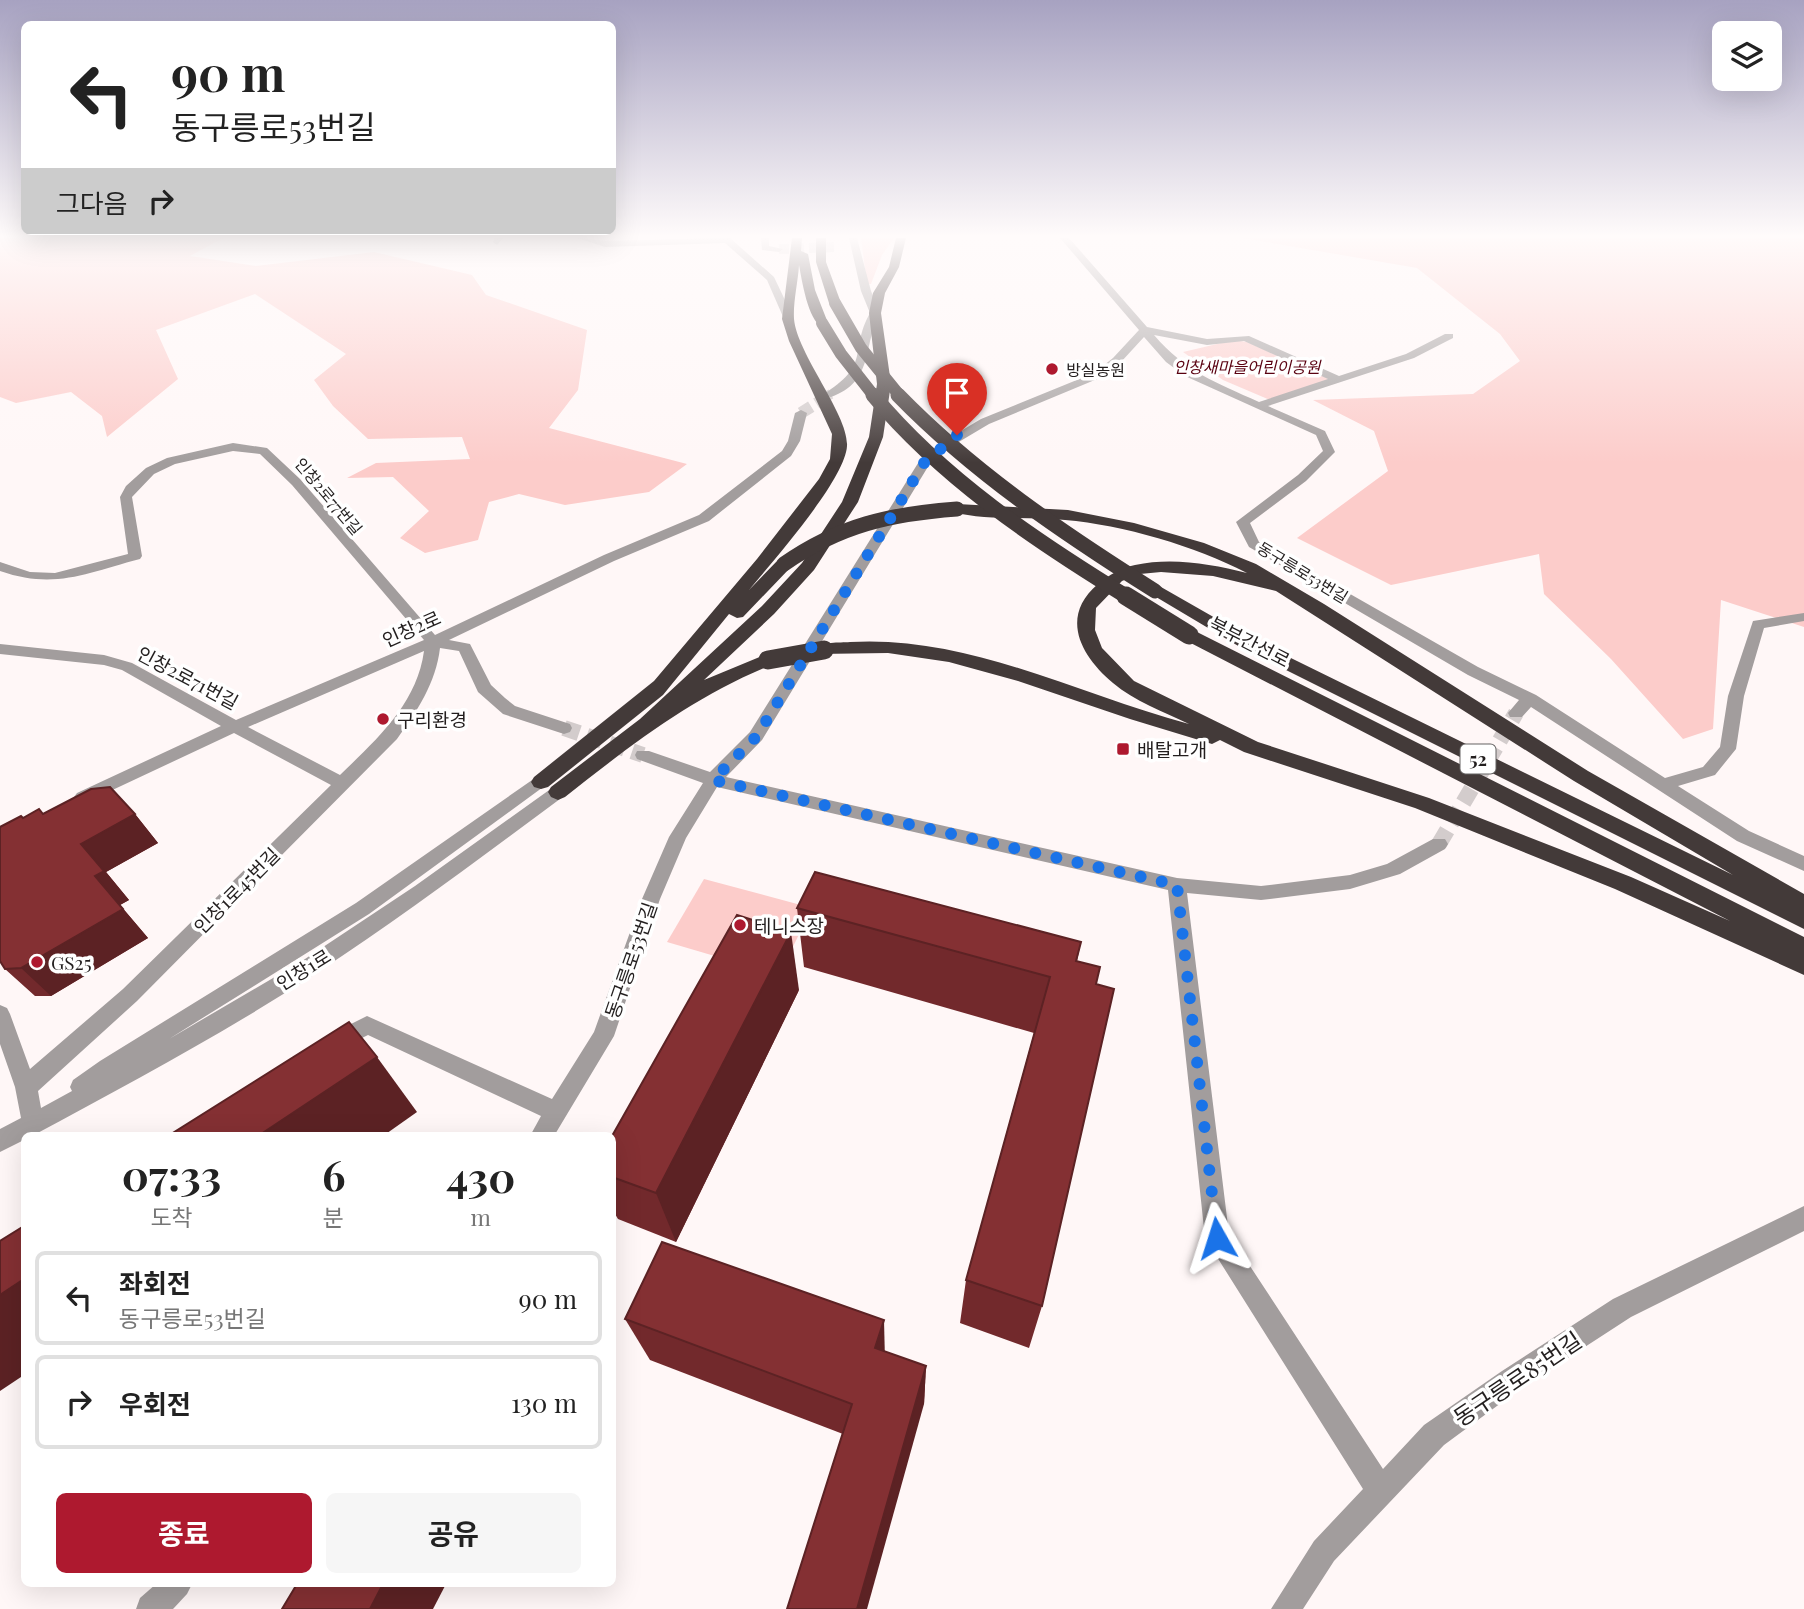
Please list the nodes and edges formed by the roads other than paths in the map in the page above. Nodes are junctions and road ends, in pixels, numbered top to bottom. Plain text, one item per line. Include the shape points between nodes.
1 (786, 313) edge
2 (788, 313) edge
3 (818, 313) edge
4 (840, 313) edge
5 (875, 313) joint
6 (1130, 313) edge
7 (788, 317) junction
8 (1145, 330) junction
9 (1449, 335) dead end
10 (1207, 342) junction
11 (1127, 349) junction
12 (1171, 351) junction
13 (1339, 380) junction
14 (831, 394) tunnel mouth
15 (1258, 406) junction
16 (801, 413) tunnel mouth
17 (0, 566) edge
18 (1282, 587) junction
19 (1804, 617) edge
20 (433, 642) junction
21 (0, 649) edge
22 (656, 691) junction
23 (1530, 699) junction
24 (1516, 713) tunnel mouth
25 (648, 722) junction
26 (236, 726) junction
27 (564, 728) tunnel mouth
28 (1251, 747) junction
29 (643, 755) tunnel mouth
30 (713, 780) junction
31 (344, 784) junction
32 (1665, 785) junction
33 (549, 787) junction
34 (62, 807) edge
35 (1438, 844) tunnel mouth
36 (1804, 864) edge
37 (1177, 885) junction
38 (1804, 905) edge
39 (1804, 920) edge
40 (1758, 942) junction
41 (1804, 948) edge
42 (1804, 965) edge
43 (1804, 971) edge
44 (0, 1014) edge
45 (322, 1051) edge
46 (26, 1087) junction
47 (556, 1112) junction
48 (33, 1122) junction
49 (544, 1132) edge
50 (0, 1141) edge
51 (1804, 1218) edge
52 (1381, 1492) junction
53 (174, 1587) edge
54 (151, 1609) edge
55 (1286, 1609) edge

1 - 7 street
2 - 7 highway
3 - 41 highway, 북부간선로 / 52, bridge via 836,351 929,456 1049,548 1189,635
4 - 39 highway, 북부간선로 / 52, bridge via 849,333 906,403 977,470 1078,543 1246,643
5 - 14 street via 868,323 863,366 849,384
5 - 25 highway via 884,384 876,437 850,502 808,566 768,610
6 - 8 street, 동구릉로53번길
7 - 22 highway via 839,434 837,459 763,563
8 - 10 street
8 - 11 street, 동구릉로53번길
8 - 12 street, 동구릉로53번길
9 - 13 street via 1410,356
10 - 12 street
10 - 13 street via 1245,338
11 - 12 street via 1146,344
11 - 30 street, 동구릉로53번길 via 1098,374 971,428 924,463 757,736
12 - 15 street, 동구릉로53번길 via 1189,374
13 - 15 street
15 - 23 street, 동구릉로53번길 via 1321,433 1329,452 1243,522 1254,544 1472,671
16 - 20 street, 인창2로 via 787,453 718,509
17 - 20 street, 인창2로77번길 via 28,576 55,578 135,556 126,497 140,479 171,461 243,446 271,456 288,473
18 - 22 highway, bridge via 1222,556 1157,533 1068,515 957,509 906,512 856,524 807,547 784,564
18 - 28 highway via 1212,569 1154,568 1112,579 1088,604 1085,616 1085,631 1111,673
18 - 38 highway via 1581,776
19 - 32 street via 1758,624 1736,696 1728,749 1709,771
20 - 26 street, 인창2로
20 - 27 street via 465,647 484,688 509,710
20 - 31 street, 인창1로45번길 via 432,665 405,716
21 - 26 street, 인창2로71번길 via 127,666
22 - 33 highway
23 - 24 street
23 - 32 street
25 - 28 highway, bridge via 692,694 768,660 866,647 909,649 996,668 1158,724
25 - 33 highway
26 - 31 street, 인창2로71번길
26 - 34 street, 인창2로
28 - 40 highway via 1422,803
29 - 30 street
30 - 37 street
30 - 47 street, 동구릉로53번길 via 678,837 651,899 603,1036
31 - 46 street, 인창1로45번길 via 113,1011
32 - 36 street via 1743,836
33 - 48 street, 인창1로 via 422,891 309,967 160,1056
35 - 37 street via 1394,869 1350,882 1261,893
37 - 52 street via 1217,1238
40 - 42 highway
40 - 43 highway
44 - 46 street
45 - 47 street via 367,1025
46 - 48 street
47 - 49 street, 동구릉로53번길
48 - 50 street, 인창1로
51 - 52 street, 동구릉로85번길 via 1622,1308 1434,1434
52 - 55 street, 동구릉로85번길 via 1324,1551
53 - 54 street

